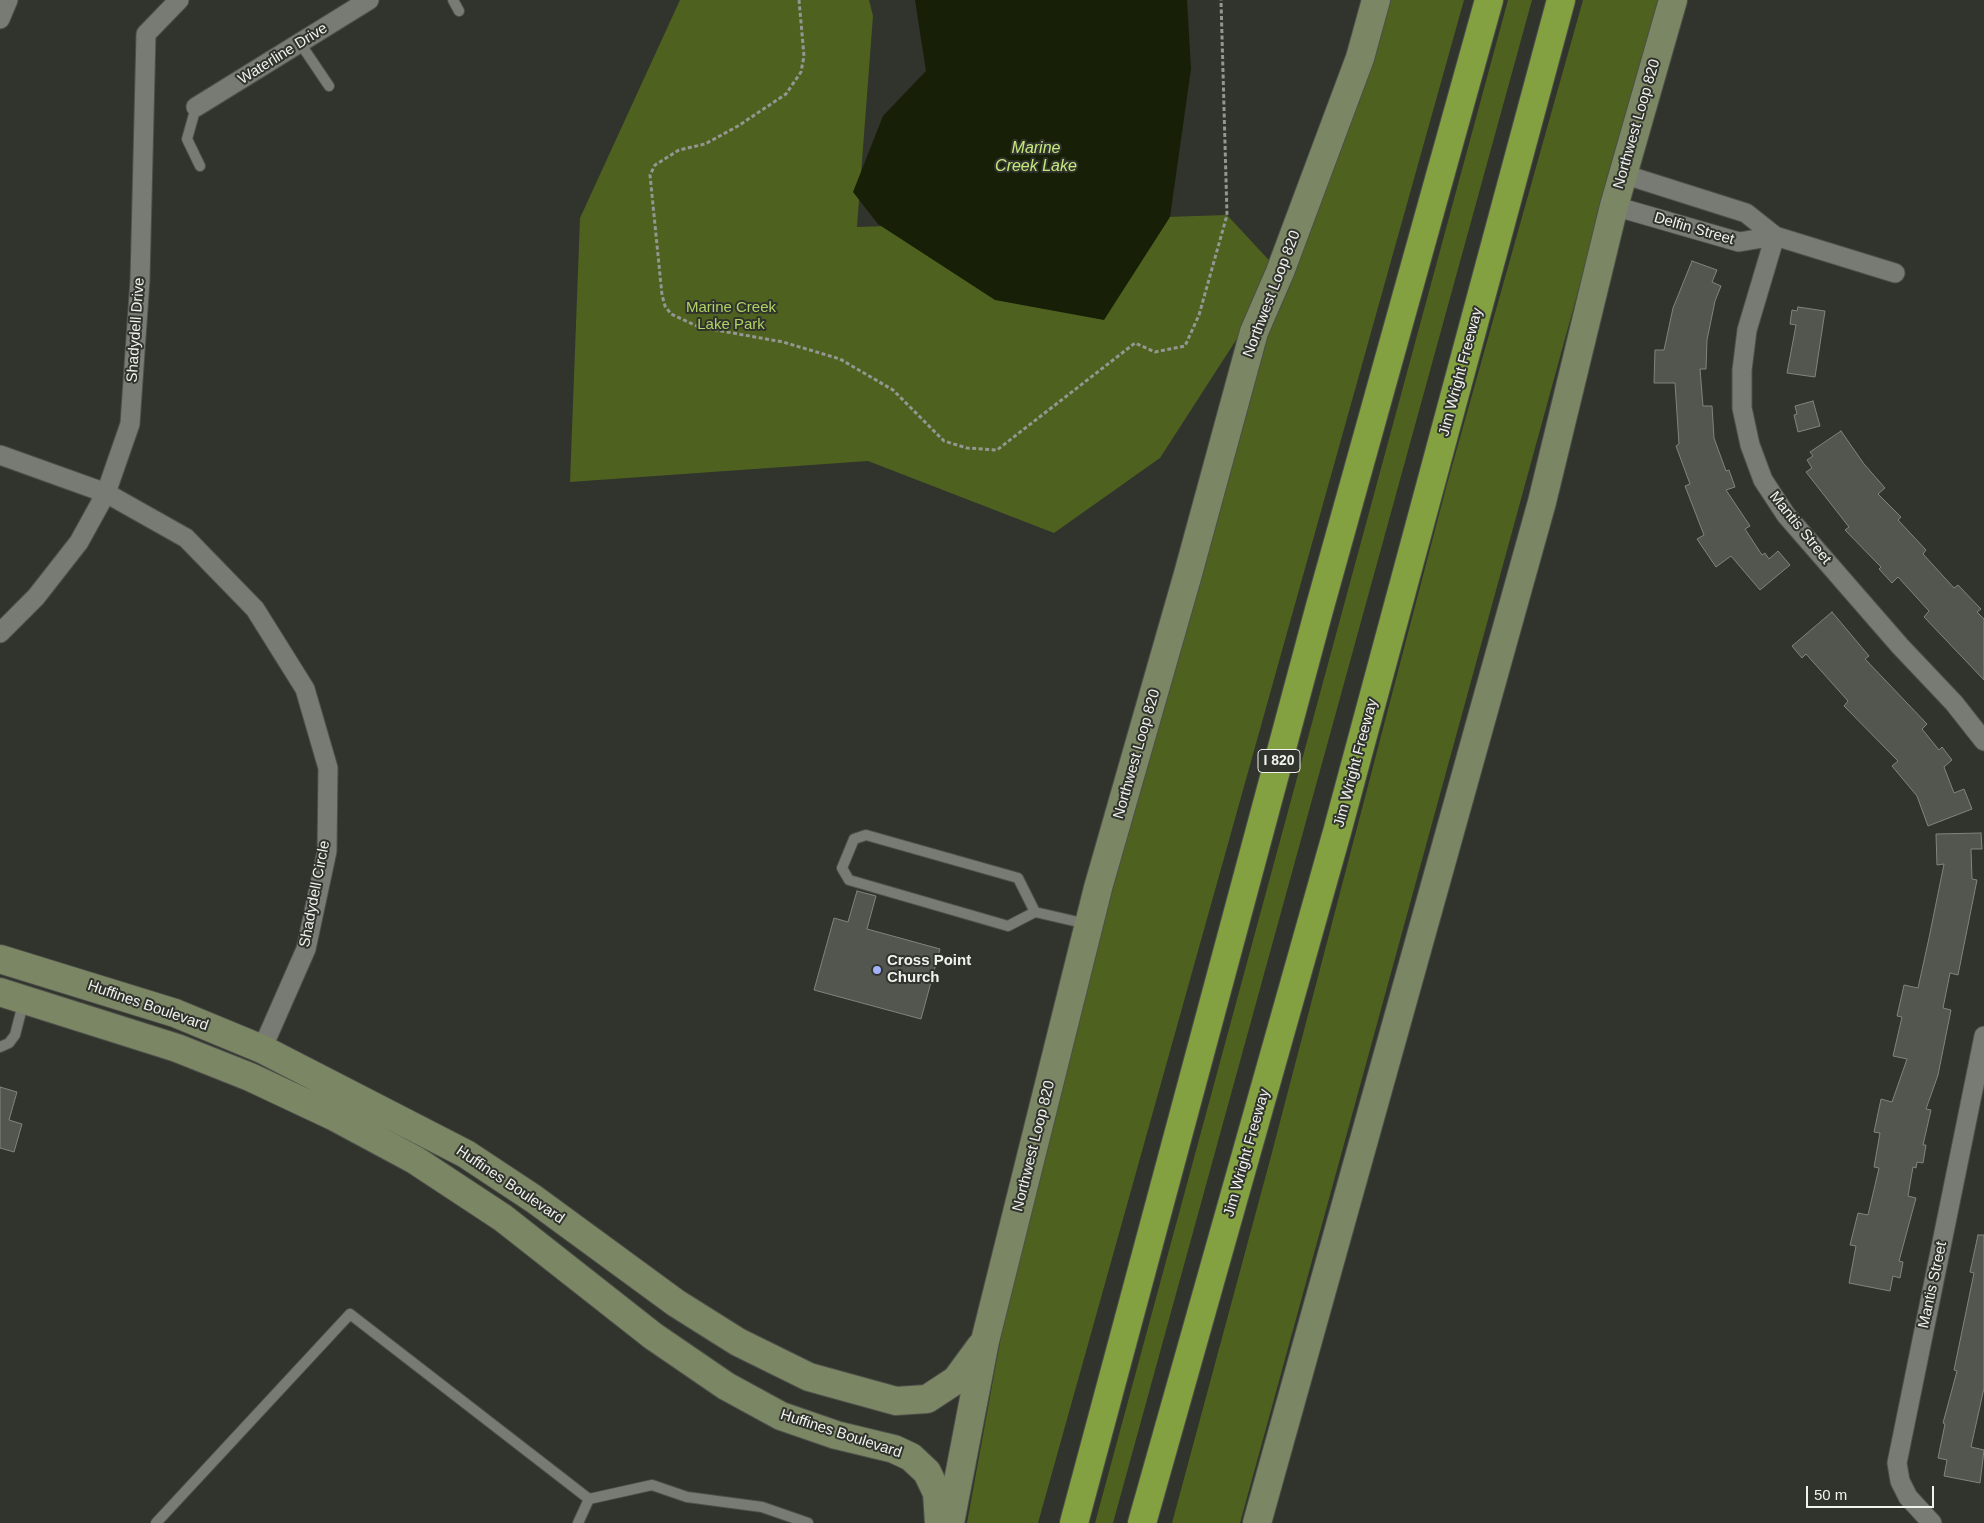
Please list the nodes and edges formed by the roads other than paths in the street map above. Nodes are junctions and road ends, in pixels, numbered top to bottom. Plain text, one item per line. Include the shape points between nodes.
1 (8, 0) edge
2 (179, 0) edge
3 (369, 0) edge
4 (453, 0) edge
5 (1376, 0) edge
6 (1489, 0) edge
7 (1561, 0) edge
8 (1673, 0) edge
9 (459, 11) dead end
10 (0, 19) edge
11 (300, 43) junction
12 (329, 86) dead end
13 (196, 107) joint
14 (200, 166) dead end
15 (1623, 174) junction
16 (1614, 206) junction
17 (1775, 236) junction
18 (1895, 272) dead end
19 (0, 455) edge
20 (106, 493) junction
21 (0, 633) edge
22 (1984, 741) edge
23 (1035, 912) junction
24 (1090, 925) junction
25 (0, 959) edge
26 (12, 996) edge
27 (1984, 1036) edge
28 (0, 1047) edge
29 (262, 1049) junction
30 (250, 1076) junction
31 (676, 1303) junction
32 (652, 1336) junction
33 (985, 1341) junction
34 (589, 1500) junction
35 (156, 1523) edge
36 (578, 1523) edge
37 (808, 1523) edge
38 (939, 1523) edge
39 (950, 1523) edge
40 (1074, 1523) edge
41 (1142, 1523) edge
42 (1257, 1523) edge
43 (1932, 1523) edge

1 - 10 street
2 - 20 street, Shadydell Drive via 146,34 140,280 130,424
3 - 11 street, Waterline Drive
4 - 9 lane
5 - 24 main road, Northwest Loop 820 via 1360,58 1280,272 1254,332
6 - 40 highway, I 820 via 1319,610
7 - 41 highway, Jim Wright Freeway via 1337,832
8 - 15 main road, Northwest Loop 820
11 - 12 lane
11 - 13 street, Waterline Drive
13 - 14 lane via 187,139
15 - 16 main road, Northwest Loop 820
15 - 17 street, Delfin Street via 1746,213
16 - 17 street, Delfin Street via 1739,242
16 - 42 main road, Northwest Loop 820 via 1542,502
17 - 18 street, Delfin Street
17 - 22 street, Mantis Street via 1747,330 1742,370 1744,417 1763,480 1786,515 1900,646 1954,702
19 - 20 street, Shadydell Circle
20 - 21 street, Shadydell Drive via 79,542 36,597
20 - 29 street, Shadydell Circle via 186,538 255,608 305,689 328,768 327,851 306,949
23 - 23 lane via 1008,926 849,880 842,868 854,839 866,835 1018,878
23 - 24 lane
24 - 33 main road, Northwest Loop 820
25 - 29 main road, Huffines Boulevard via 175,1013
26 - 28 lane via 15,1035
26 - 30 main road, Huffines Boulevard via 178,1048
27 - 43 street, Mantis Street via 1898,1463 1900,1481 1908,1497
29 - 30 main road
29 - 31 main road, Huffines Boulevard via 466,1154 534,1199
30 - 32 main road, Huffines Boulevard via 334,1116 423,1166 503,1218
31 - 32 main road
31 - 33 main road, Huffines Boulevard via 738,1342 809,1377 896,1401 927,1399 942,1390 956,1380
32 - 38 main road, Huffines Boulevard via 726,1386 781,1416 836,1436 894,1449 910,1456 927,1472 937,1493
33 - 39 main road, Northwest Loop 820
34 - 35 lane via 350,1314
34 - 36 lane
34 - 37 lane via 652,1485 687,1497 762,1507

